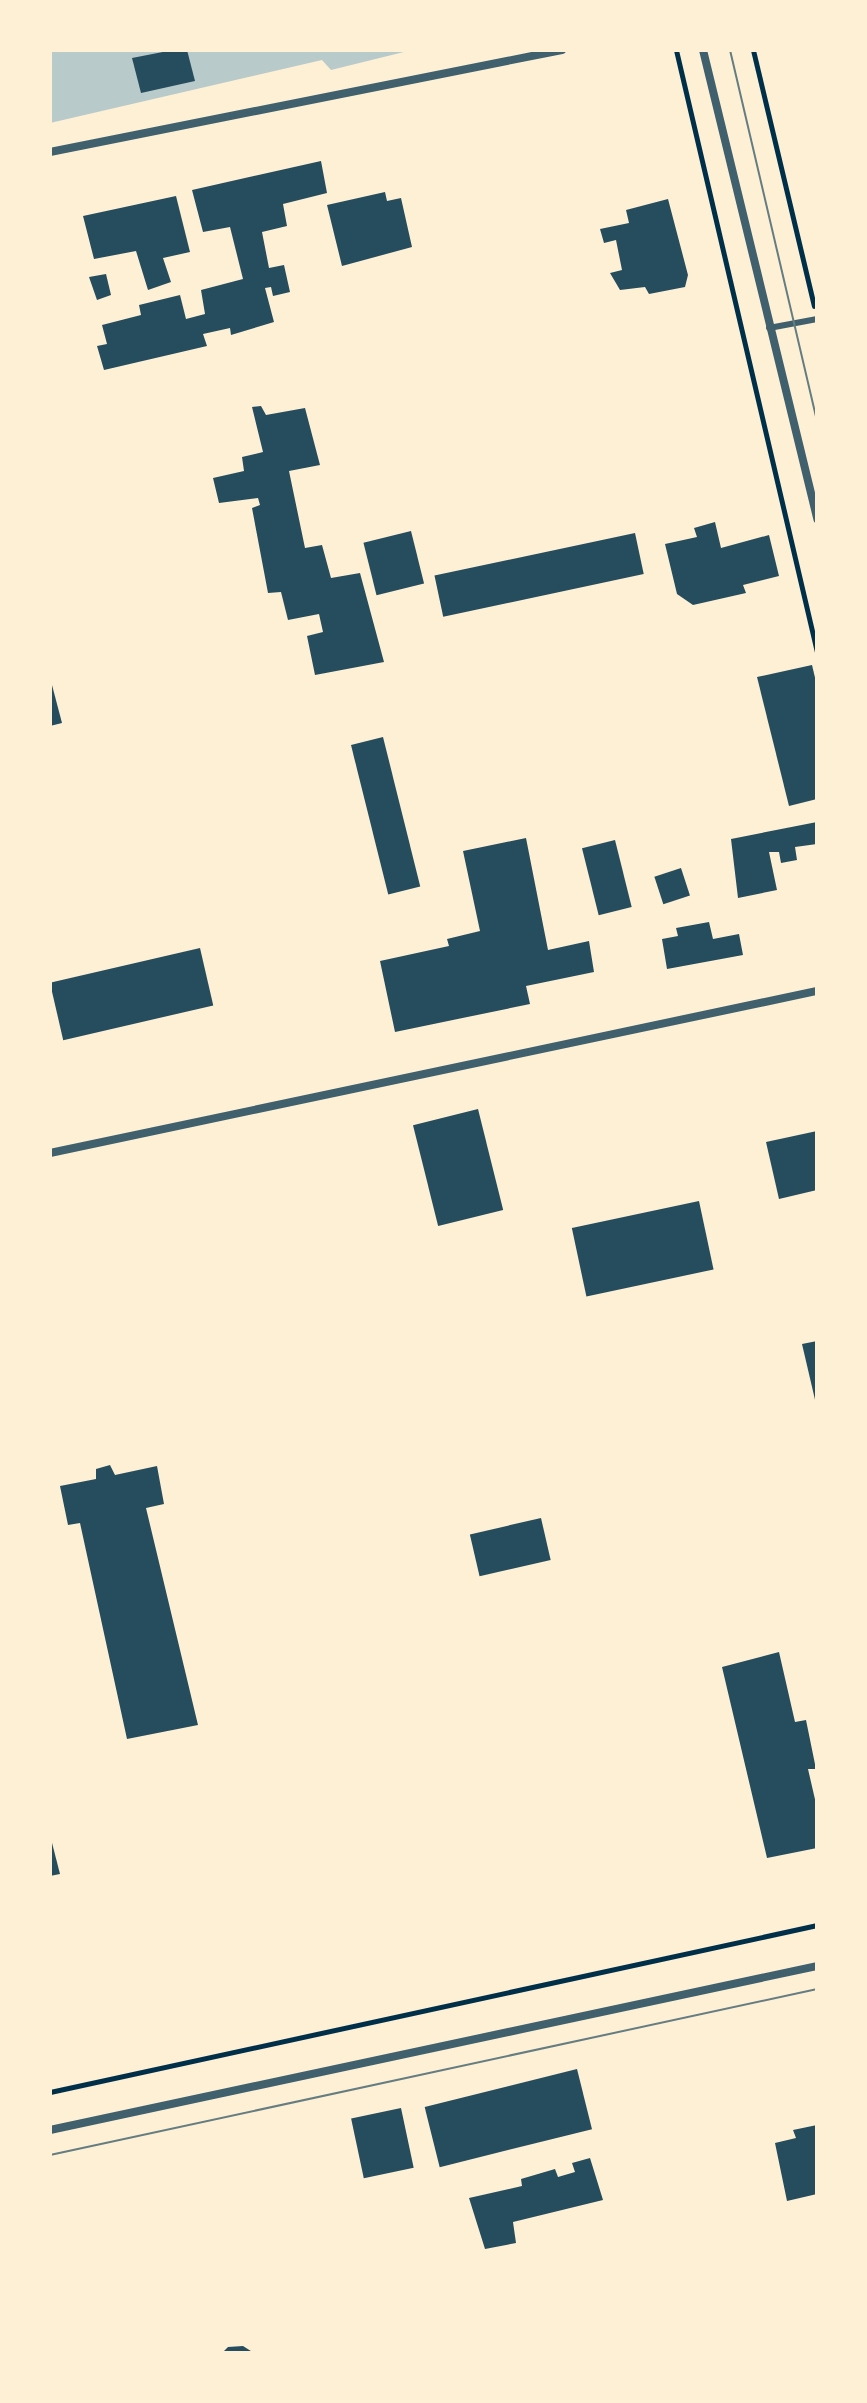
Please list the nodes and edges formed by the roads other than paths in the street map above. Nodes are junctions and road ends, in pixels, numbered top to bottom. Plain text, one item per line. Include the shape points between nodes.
1 (562, 50) edge
2 (703, 50) edge
3 (50, 152) edge
4 (817, 319) edge
5 (768, 328) junction
6 (817, 519) edge
7 (817, 991) edge
8 (50, 1153) edge
9 (817, 1966) edge
10 (50, 2130) edge

1 - 3 street
2 - 5 street
4 - 5 lane
5 - 6 street
7 - 8 street
9 - 10 street

